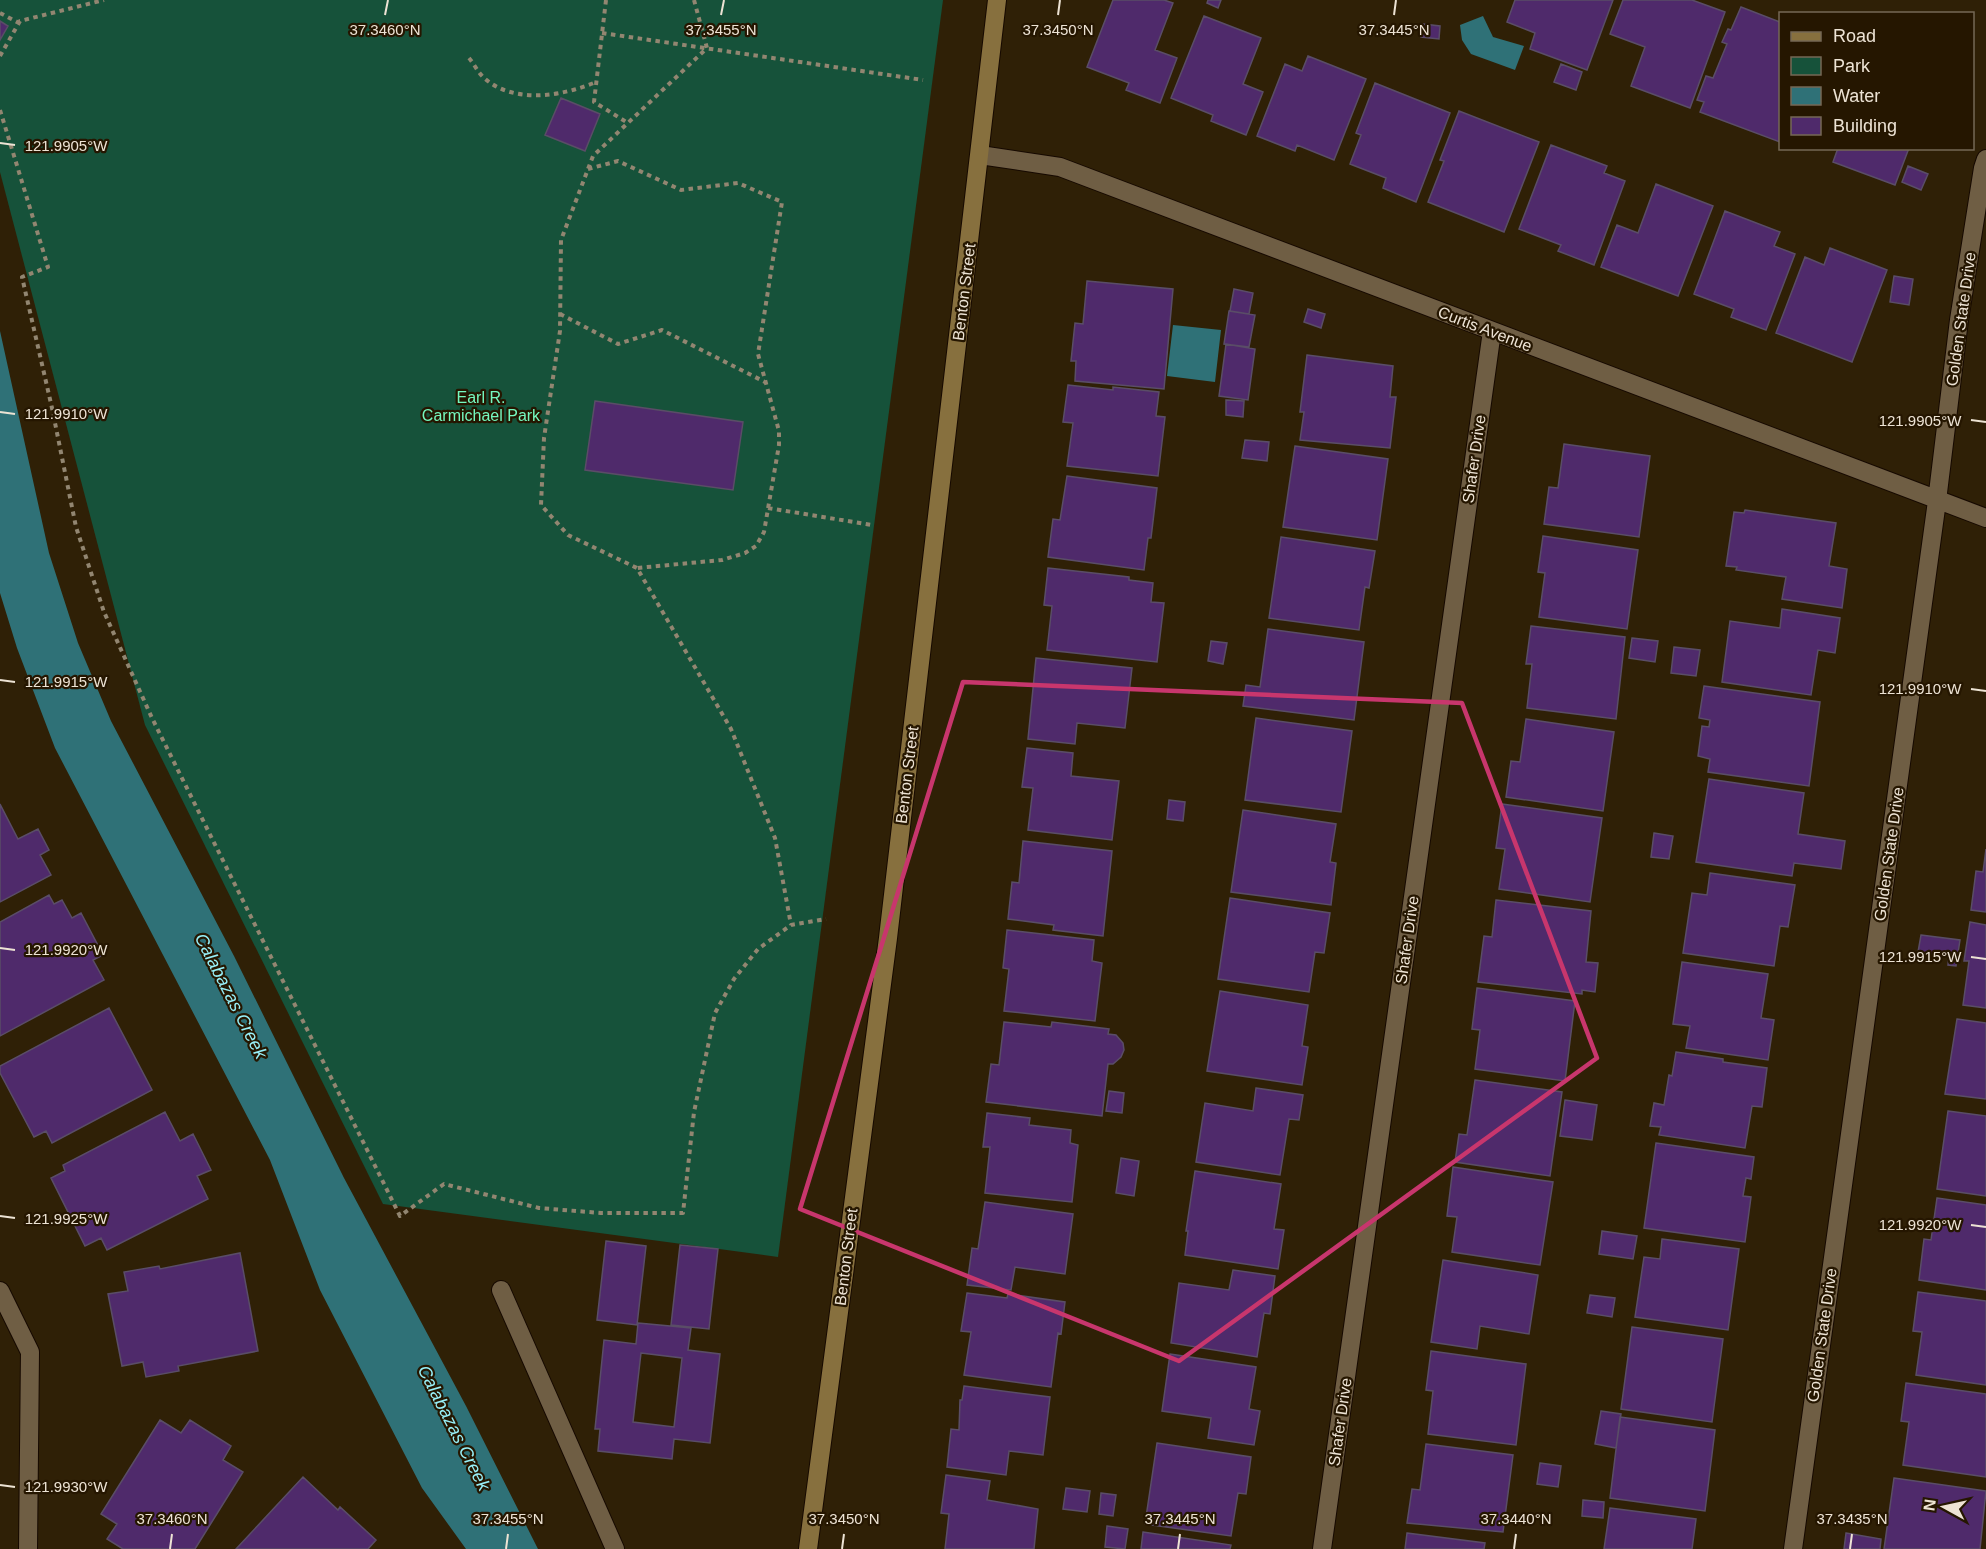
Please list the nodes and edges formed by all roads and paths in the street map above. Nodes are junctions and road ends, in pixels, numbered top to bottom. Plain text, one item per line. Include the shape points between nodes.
1 (104, 0) edge
2 (606, 0) edge
3 (694, 0) edge
4 (997, 0) edge
5 (0, 13) edge
6 (19, 22) junction
7 (602, 33) junction
8 (707, 48) junction
9 (0, 56) edge
10 (470, 58) dead end
11 (923, 80) dead end
12 (596, 82) junction
13 (0, 110) edge
14 (628, 123) junction
15 (980, 155) junction
16 (1986, 159) edge
17 (588, 169) dead end
18 (560, 314) junction
19 (1491, 332) junction
20 (765, 382) junction
21 (1937, 501) junction
22 (768, 508) junction
23 (1986, 518) edge
24 (872, 525) dead end
25 (637, 568) junction
26 (826, 919) dead end
27 (790, 924) junction
28 (501, 1290) dead end
29 (0, 1291) edge
30 (28, 1549) edge
31 (615, 1549) edge
32 (808, 1549) edge
33 (1322, 1549) edge
34 (1793, 1549) edge

1 - 6 path
2 - 7 path
3 - 8 path
4 - 15 main road, Benton Street
5 - 6 path
6 - 9 path
7 - 8 path
7 - 12 path
8 - 11 path
8 - 14 path
10 - 12 path via 483,77 516,92 539,96
12 - 14 path via 594,102
13 - 27 path via 48,267 22,277 76,527 104,612 152,718 399,1216 444,1184 539,1208 683,1213 694,1112 715,1013 734,979 758,949
14 - 18 path via 593,156 561,240
15 - 19 street, Curtis Avenue via 1060,167
15 - 32 main road, Benton Street via 888,938
16 - 21 street, Golden State Drive via 1959,320
17 - 20 path via 618,161 681,190 738,183 782,202 758,354
18 - 20 path via 618,344 662,330
18 - 25 path via 544,438 541,505 568,535
19 - 21 street, Curtis Avenue
19 - 33 street, Shafer Drive
20 - 22 path via 779,445
21 - 23 street, Curtis Avenue
21 - 34 street, Golden State Drive
22 - 24 path
22 - 25 path via 764,532 756,546 745,553 722,560
25 - 27 path via 731,729 775,838
26 - 27 path
28 - 31 street
29 - 30 street via 30,1352

